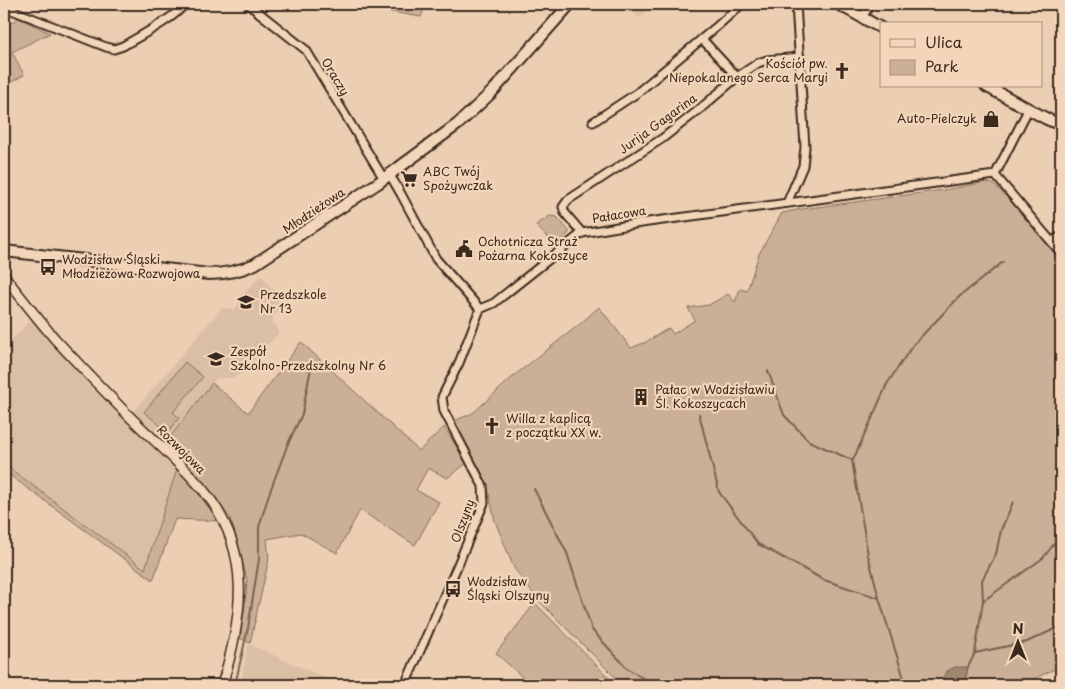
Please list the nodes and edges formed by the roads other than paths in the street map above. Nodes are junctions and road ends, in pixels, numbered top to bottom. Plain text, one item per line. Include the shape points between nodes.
1 (184, 4) edge
2 (248, 4) edge
3 (570, 4) edge
4 (742, 4) edge
5 (796, 4) edge
6 (838, 4) edge
7 (871, 4) edge
8 (4, 7) edge
9 (862, 17) junction
10 (880, 27) edge
11 (702, 39) junction
12 (800, 57) junction
13 (737, 77) junction
14 (990, 88) edge
15 (1028, 110) junction
16 (593, 122) dead end
17 (1061, 124) edge
18 (995, 175) junction
19 (387, 177) junction
20 (787, 203) junction
21 (582, 233) junction
22 (1061, 236) edge
23 (1052, 241) junction
24 (4, 251) edge
25 (1061, 253) edge
26 (4, 274) edge
27 (480, 309) junction
28 (222, 685) edge
29 (405, 685) edge

1 - 8 street via 170,18 114,49
2 - 19 street, Oraczy via 306,50
3 - 19 main road, Młodzieżowa via 492,92 458,124
4 - 11 street
5 - 12 street
6 - 9 main road
7 - 9 street
9 - 10 main road
11 - 13 street
11 - 16 street via 637,92
12 - 13 street, Jurija Gagarina via 767,60
12 - 20 street via 804,166
13 - 21 street, Jurija Gagarina via 663,138 568,200 563,207 564,213
14 - 15 main road
15 - 17 main road
15 - 18 street
18 - 20 street, Pałacowa
18 - 23 street
19 - 24 main road, Młodzieżowa via 256,264 224,274
19 - 27 street, Oraczy via 401,194 436,259
20 - 21 street, Pałacowa
21 - 27 street, Pałacowa via 494,302
22 - 23 street
23 - 25 street
26 - 28 street, Rozwojowa via 55,339 194,480 221,517 235,552 240,590
27 - 29 street, Olszyny via 442,397 444,411 483,486 484,503

